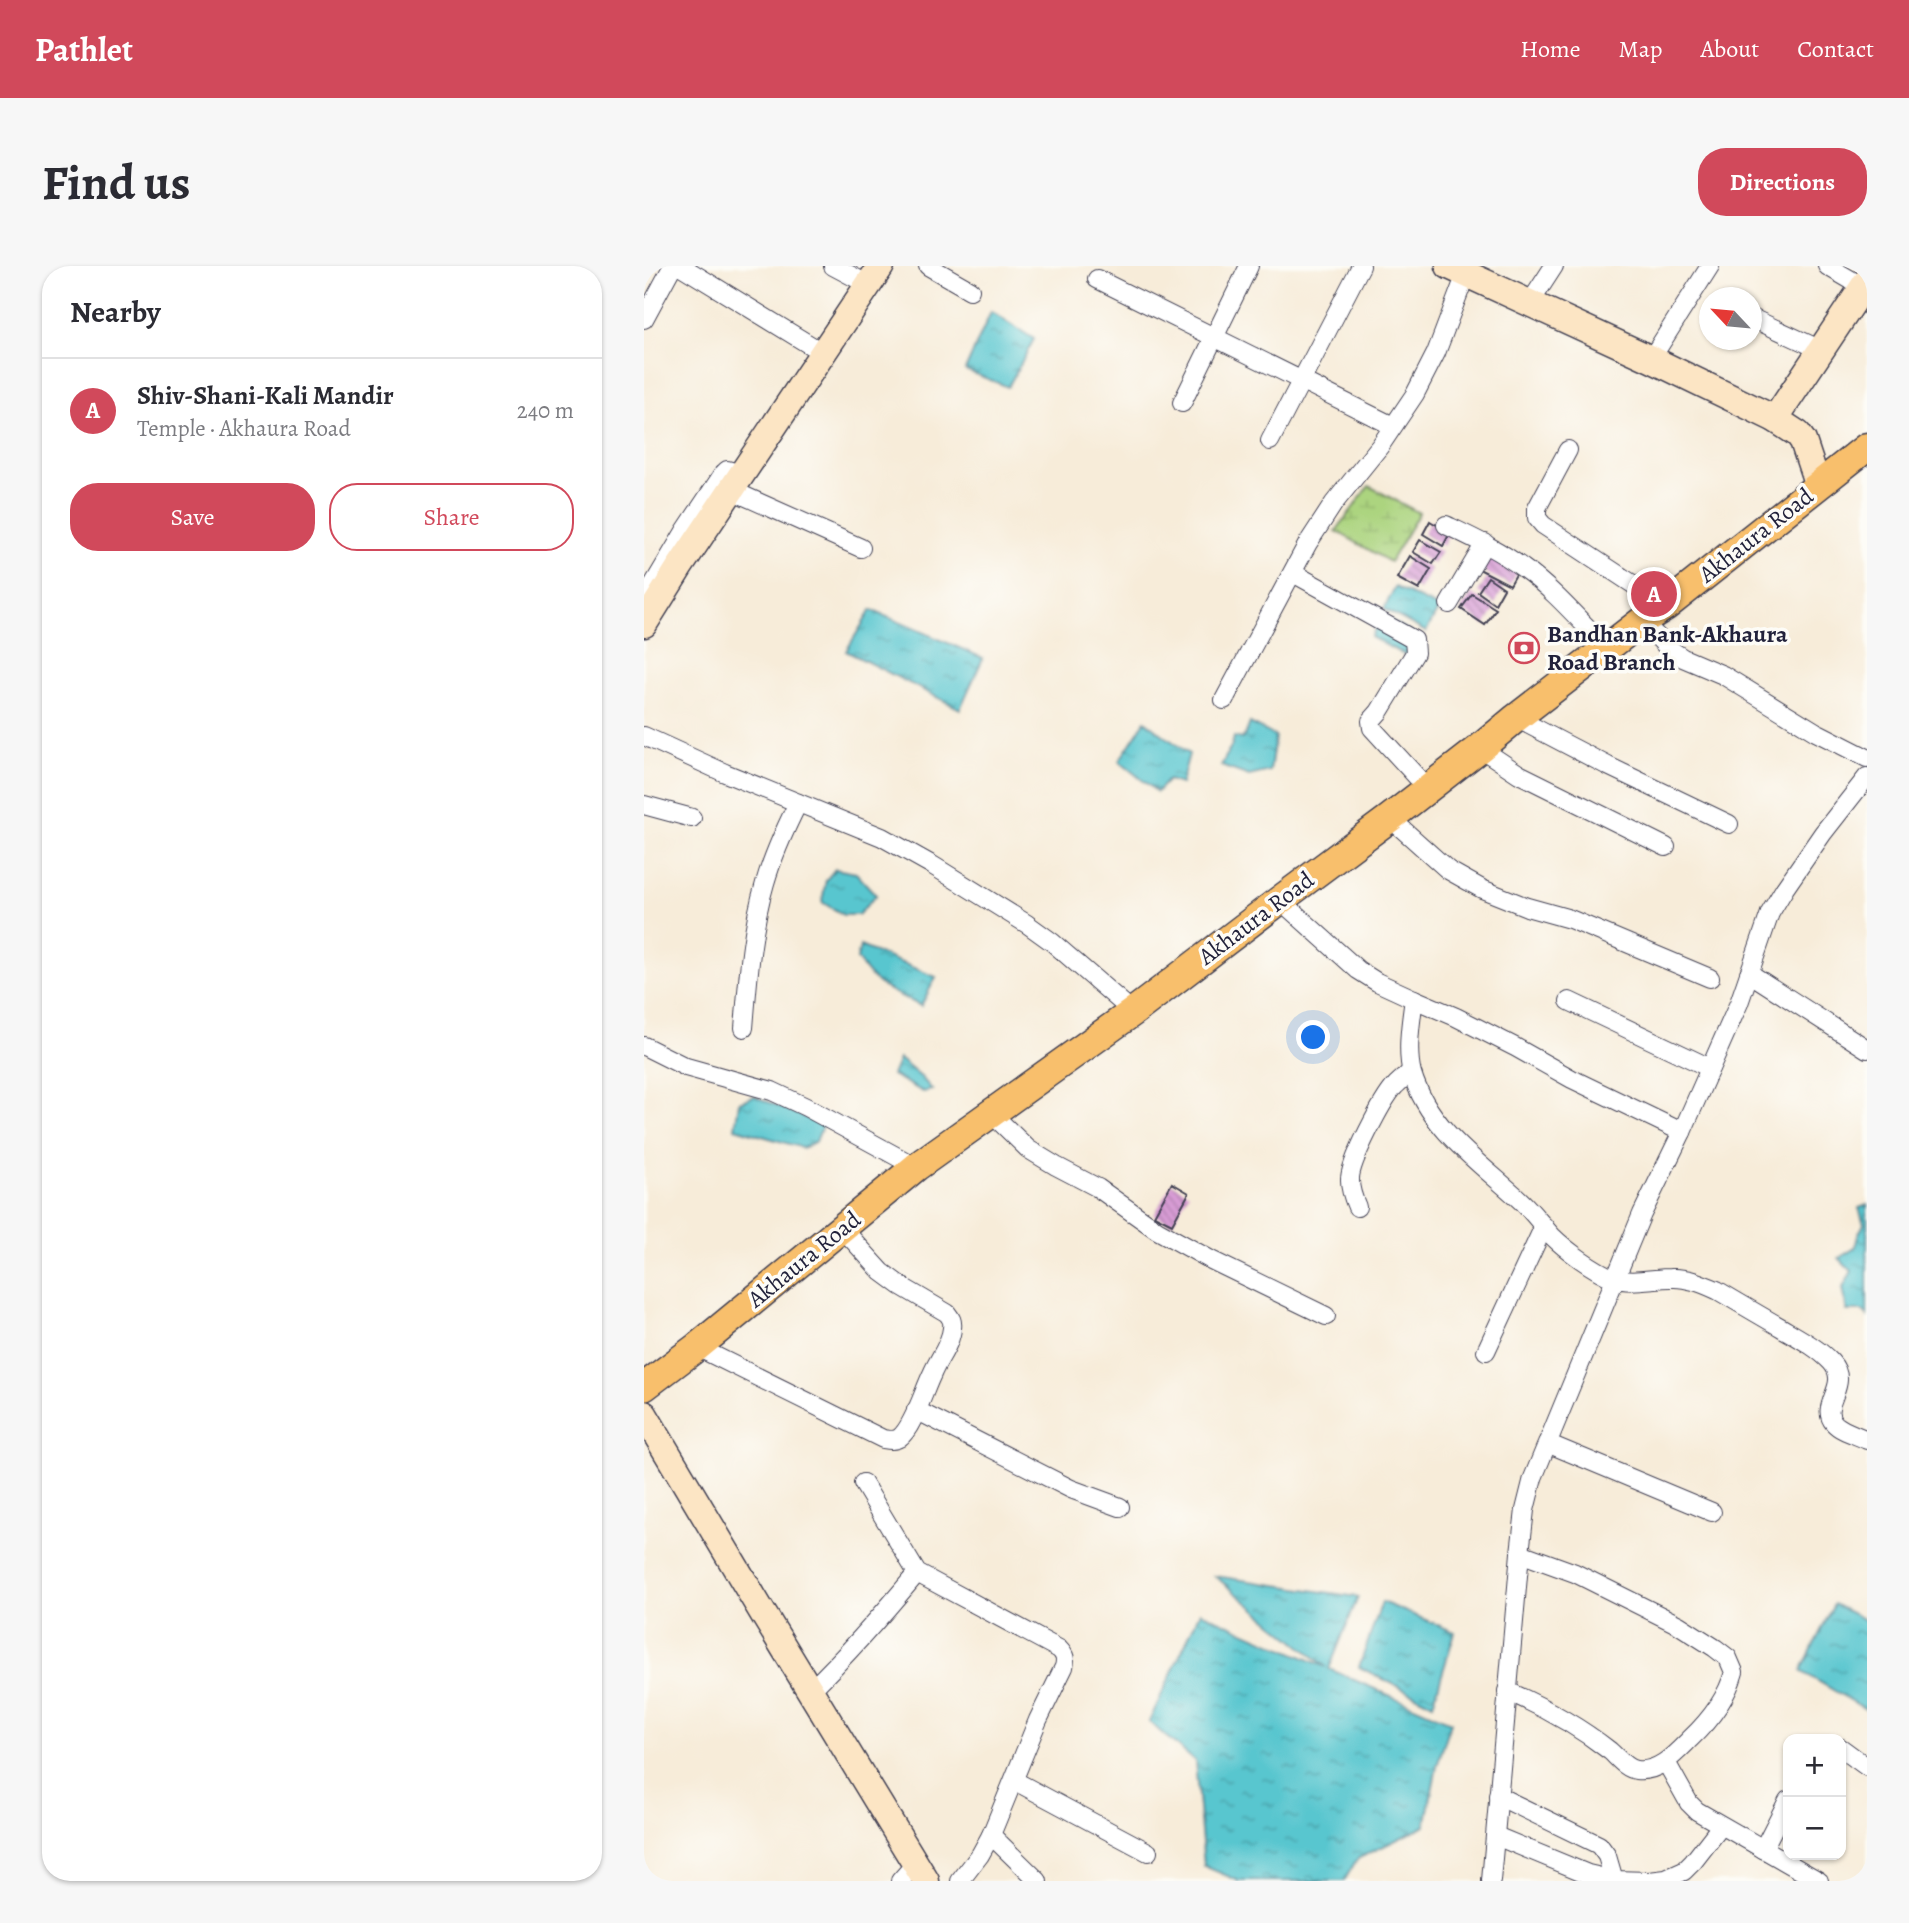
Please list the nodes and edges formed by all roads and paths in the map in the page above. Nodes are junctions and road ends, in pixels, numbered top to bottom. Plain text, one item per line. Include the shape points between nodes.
1 (675, 266) edge
2 (681, 266) edge
3 (832, 266) edge
4 (928, 266) edge
5 (1249, 266) edge
6 (1361, 266) edge
7 (1554, 266) edge
8 (1710, 266) edge
9 (1827, 266) edge
10 (1458, 270) edge
11 (865, 273) edge
12 (1097, 279) dead end
13 (1865, 284) edge
14 (1704, 287) edge
15 (971, 290) dead end
16 (1699, 299) edge
17 (1530, 303) junction
18 (645, 312) edge
19 (1762, 323) edge
20 (1215, 337) junction
21 (1821, 350) junction
22 (823, 354) junction
23 (1651, 359) junction
24 (1303, 380) junction
25 (1182, 403) dead end
26 (1775, 419) junction
27 (1393, 426) junction
28 (1270, 441) dead end
29 (1867, 447) edge
30 (1568, 450) dead end
31 (737, 482) junction
32 (1818, 485) junction
33 (1446, 525) dead end
34 (1485, 543) junction
35 (861, 548) dead end
36 (1293, 573) junction
37 (644, 600) edge
38 (1449, 604) dead end
39 (1666, 606) junction
40 (1642, 621) junction
41 (644, 624) edge
42 (1607, 648) junction
43 (1224, 700) dead end
44 (1516, 718) junction
45 (644, 736) edge
46 (1480, 748) junction
47 (1867, 758) edge
48 (1867, 778) edge
49 (1428, 789) junction
50 (798, 803) junction
51 (644, 806) edge
52 (692, 818) dead end
53 (1390, 818) junction
54 (1729, 824) dead end
55 (1666, 848) dead end
56 (1280, 900) junction
57 (1749, 973) junction
58 (1710, 978) dead end
59 (1414, 999) junction
60 (1569, 1001) dead end
61 (1133, 1012) junction
62 (744, 1028) dead end
63 (644, 1046) edge
64 (1867, 1049) edge
65 (1710, 1068) junction
66 (1411, 1071) junction
67 (992, 1114) junction
68 (1682, 1132) junction
69 (916, 1167) junction
70 (1357, 1207) dead end
71 (1544, 1226) junction
72 (842, 1228) junction
73 (1615, 1278) junction
74 (1326, 1316) dead end
75 (697, 1347) junction
76 (1486, 1351) dead end
77 (644, 1387) edge
78 (916, 1410) junction
79 (644, 1414) edge
80 (1867, 1440) edge
81 (1547, 1443) junction
82 (863, 1483) dead end
83 (1120, 1507) dead end
84 (1712, 1512) dead end
85 (1520, 1553) junction
86 (917, 1573) junction
87 (811, 1690) junction
88 (1507, 1691) junction
89 (1846, 1752) edge
90 (1666, 1762) junction
91 (1867, 1767) edge
92 (1015, 1780) junction
93 (1498, 1796) junction
94 (1783, 1810) edge
95 (1721, 1826) junction
96 (991, 1835) junction
97 (1496, 1836) junction
98 (1763, 1849) junction
99 (1148, 1852) dead end
100 (914, 1875) edge
101 (1614, 1880) edge
102 (960, 1881) edge
103 (1038, 1881) edge
104 (1491, 1881) edge
105 (1819, 1881) edge

1 - 18 street
2 - 22 street
3 - 11 street
4 - 15 street
5 - 20 street
6 - 24 street
7 - 17 street
8 - 14 street
9 - 13 street
10 - 17 street
10 - 27 street via 1436,353
11 - 22 street
12 - 20 street
13 - 21 street
16 - 23 street
17 - 23 street
19 - 21 street
20 - 24 street
20 - 25 street
21 - 26 street
22 - 31 street
23 - 26 street
24 - 27 street
24 - 28 street
26 - 32 street via 1804,441
27 - 36 street via 1334,503
29 - 32 main road, Akhaura Road
30 - 39 street via 1537,508 1537,518
31 - 35 street
31 - 37 street via 727,470 723,474
31 - 41 street
32 - 39 main road, Akhaura Road
33 - 34 street
34 - 38 street
34 - 42 street via 1537,579
36 - 43 street
36 - 49 street via 1414,640 1415,653 1371,721 1371,728
39 - 40 main road, Akhaura Road
40 - 42 main road, Akhaura Road
40 - 47 street via 1683,658
42 - 44 main road, Akhaura Road
44 - 46 main road, Akhaura Road
44 - 54 street
45 - 50 street
46 - 49 main road, Akhaura Road
46 - 55 street via 1519,774
48 - 57 street via 1784,888
49 - 53 main road, Akhaura Road
50 - 61 street via 882,837 1008,911 1052,942
50 - 62 street via 765,884 749,967
51 - 52 street
53 - 56 main road, Akhaura Road
53 - 58 street via 1448,870 1482,889 1570,919
56 - 59 street via 1358,970
56 - 61 main road, Akhaura Road
57 - 64 street
57 - 65 street
59 - 66 street
59 - 68 street
60 - 65 street
61 - 67 main road, Akhaura Road
63 - 69 street via 686,1067 772,1091
65 - 68 street
66 - 70 street via 1386,1098 1355,1157 1349,1178
66 - 71 street via 1423,1100 1442,1126
67 - 69 main road, Akhaura Road
67 - 74 street via 1028,1149 1098,1188 1157,1230
68 - 73 street
69 - 72 main road, Akhaura Road
71 - 73 street via 1567,1248
71 - 76 street
72 - 75 main road, Akhaura Road
72 - 78 street via 883,1272 951,1318 951,1336
73 - 80 street via 1673,1277 1701,1283 1807,1343 1832,1363 1839,1376 1830,1418
73 - 81 street
75 - 77 main road, Akhaura Road
75 - 78 street via 883,1439 900,1437
78 - 83 street via 1071,1489
79 - 87 street
81 - 84 street
81 - 85 street via 1529,1492
82 - 86 street
85 - 88 street
85 - 90 street via 1575,1573 1679,1625 1732,1663 1733,1678 1720,1704
86 - 87 street via 873,1627
86 - 92 street via 1064,1654 1064,1667
87 - 100 street
88 - 90 street via 1570,1722 1632,1769
88 - 93 street
89 - 91 street
90 - 95 street via 1689,1803
92 - 96 street
92 - 99 street
93 - 97 street
93 - 101 street via 1599,1845
94 - 98 street
95 - 98 street
95 - 101 street via 1693,1862 1676,1875 1648,1881
96 - 102 street
96 - 103 street
97 - 101 street
97 - 104 street
98 - 105 street

